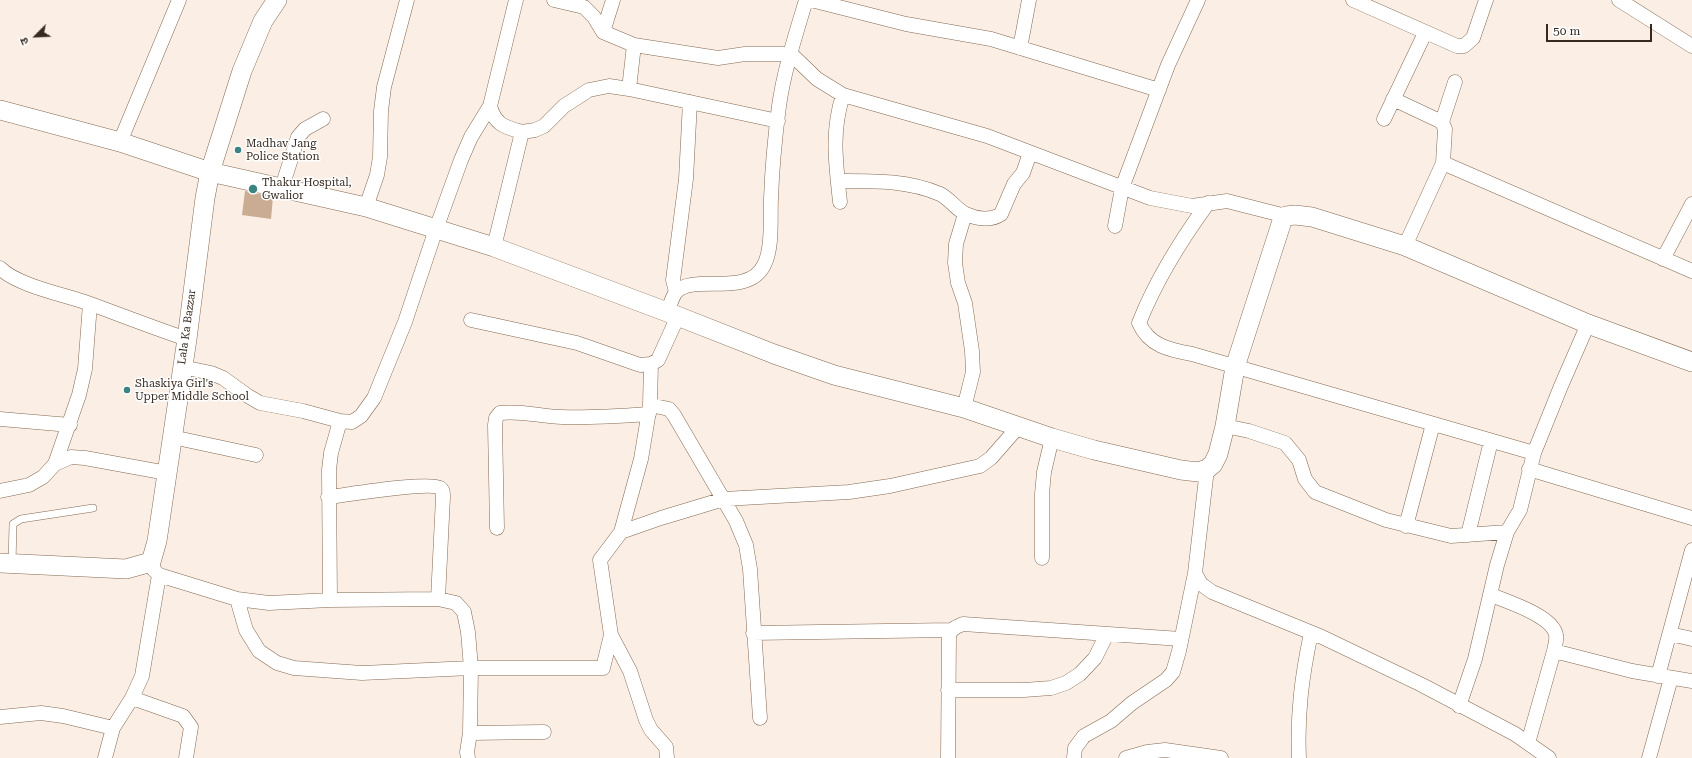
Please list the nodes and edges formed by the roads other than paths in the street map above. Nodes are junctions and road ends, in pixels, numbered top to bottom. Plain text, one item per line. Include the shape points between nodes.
1 (179, 0) edge
2 (276, 0) edge
3 (407, 0) edge
4 (516, 0) edge
5 (557, 0) edge
6 (613, 0) edge
7 (806, 0) edge
8 (811, 0) edge
9 (1029, 0) edge
10 (1198, 0) edge
11 (1353, 0) edge
12 (1486, 0) edge
13 (1619, 0) edge
14 (604, 32) junction
15 (1425, 33) junction
16 (634, 45) junction
17 (1692, 46) edge
18 (1020, 48) junction
19 (791, 54) junction
20 (1455, 82) dead end
21 (629, 88) junction
22 (1159, 90) junction
23 (843, 94) junction
24 (1392, 99) junction
25 (690, 102) junction
26 (490, 106) junction
27 (0, 110) edge
28 (323, 119) dead end
29 (1384, 119) dead end
30 (778, 121) junction
31 (1442, 122) junction
32 (522, 132) junction
33 (120, 142) junction
34 (1030, 153) junction
35 (1443, 163) junction
36 (210, 172) junction
37 (838, 181) junction
38 (282, 188) junction
39 (1122, 188) junction
40 (840, 202) dead end
41 (1208, 203) junction
42 (1692, 204) edge
43 (366, 207) junction
44 (965, 214) junction
45 (1286, 216) junction
46 (1114, 226) dead end
47 (436, 229) junction
48 (1405, 246) junction
49 (494, 247) junction
50 (1663, 258) junction
51 (0, 268) edge
52 (1692, 271) edge
53 (676, 292) junction
54 (90, 304) junction
55 (672, 314) junction
56 (470, 320) dead end
57 (1588, 324) junction
58 (187, 339) junction
59 (1692, 362) edge
60 (650, 364) junction
61 (182, 367) junction
62 (1235, 367) junction
63 (964, 408) junction
64 (650, 409) junction
65 (0, 419) edge
66 (340, 421) junction
67 (1433, 424) junction
68 (70, 425) junction
69 (1020, 426) junction
70 (1225, 426) junction
71 (172, 437) junction
72 (1052, 438) junction
73 (1491, 441) junction
74 (1534, 453) junction
75 (256, 454) dead end
76 (55, 464) junction
77 (1207, 469) junction
78 (1529, 469) junction
79 (167, 473) junction
80 (0, 491) edge
81 (328, 497) junction
82 (724, 500) junction
83 (93, 508) dead end
84 (1692, 518) edge
85 (1406, 526) junction
86 (496, 528) dead end
87 (621, 532) junction
88 (1507, 532) junction
89 (1468, 535) junction
90 (1692, 550) edge
91 (1042, 558) dead end
92 (6, 564) edge
93 (155, 569) junction
94 (1195, 573) junction
95 (1491, 595) junction
96 (438, 599) junction
97 (236, 600) junction
98 (330, 600) junction
99 (951, 630) junction
100 (753, 633) junction
101 (1311, 633) junction
102 (1107, 634) junction
103 (1670, 634) junction
104 (611, 635) junction
105 (1181, 639) junction
106 (1692, 639) edge
107 (1554, 651) junction
108 (470, 668) junction
109 (1665, 677) junction
110 (1692, 681) edge
111 (948, 690) junction
112 (132, 698) junction
113 (1460, 706) junction
114 (0, 717) edge
115 (760, 718) dead end
116 (113, 728) junction
117 (544, 732) dead end
118 (470, 733) junction
119 (1528, 743) junction
120 (105, 758) edge
121 (186, 758) edge
122 (468, 758) edge
123 (667, 758) edge
124 (948, 758) edge
125 (1074, 758) edge
126 (1126, 758) edge
127 (1220, 758) edge
128 (1299, 758) edge
129 (1549, 758) edge
130 (1649, 758) edge

1 - 33 street
2 - 36 street, Lala Ka Bazzar via 263,21 242,71
3 - 43 street via 384,87 380,157
4 - 26 street
5 - 14 street via 584,7
6 - 14 street
7 - 19 street
8 - 18 street via 906,24 991,39
9 - 18 street
10 - 22 street
11 - 15 street
12 - 15 street via 1473,38 1464,46 1457,46
13 - 17 street
14 - 16 street
15 - 24 street
16 - 19 street via 718,58 745,54
16 - 21 street
18 - 22 street
19 - 23 street via 817,79
19 - 30 street via 779,104
20 - 31 street
21 - 25 street
21 - 32 street via 609,86 589,90 564,106 544,126
22 - 39 street
23 - 34 street via 987,136
23 - 37 street via 834,136
24 - 29 street
24 - 31 street
25 - 30 street
25 - 53 street via 686,179 673,280
26 - 32 street via 493,116 500,123
26 - 47 street via 471,137
27 - 33 street
28 - 38 street via 305,129 298,138
30 - 53 street via 771,188 769,249 764,265 757,275 745,281 690,285
31 - 35 street via 1445,129
32 - 49 street
33 - 36 street
34 - 39 street
34 - 44 street via 1023,173 1014,184 1001,214 989,220
35 - 48 street
35 - 50 street
36 - 38 street
36 - 58 street, Lala Ka Bazzar
37 - 40 street
37 - 44 street via 913,185 950,200
38 - 43 street
39 - 41 street via 1172,203 1192,206
39 - 46 street
41 - 45 street via 1240,203
41 - 62 street via 1171,258 1139,323 1143,332 1153,342 1171,350
42 - 50 street
43 - 47 street
44 - 63 street via 956,244 955,262 958,283 965,302 972,351 973,372
45 - 48 street via 1312,217
45 - 62 street via 1282,221
47 - 49 street
47 - 66 street via 405,322 374,398 362,416 352,422
48 - 57 street
49 - 55 street
50 - 52 street
51 - 54 street via 28,283
53 - 55 street
54 - 58 street
54 - 68 street via 84,368
55 - 60 street via 662,353 658,360
55 - 63 street via 834,375
56 - 60 street via 577,343 640,365
57 - 59 street
57 - 74 street
58 - 61 street, Lala Ka Bazzar
60 - 64 street
61 - 66 street via 223,378 260,403
61 - 71 street, Lala Ka Bazzar
62 - 67 street
62 - 70 street
63 - 69 street
64 - 82 street via 669,409 672,412
64 - 86 street via 568,417 500,413 495,425
64 - 87 street
65 - 68 street
66 - 81 street via 331,453
67 - 73 street
67 - 85 street
68 - 76 street
69 - 72 street
69 - 82 street via 992,458 980,466 890,486 849,492
70 - 77 street via 1214,464
70 - 85 street via 1285,442 1299,460 1305,479 1315,492
71 - 75 street
71 - 79 street, Lala Ka Bazzar
72 - 77 street via 1181,470 1198,472
72 - 91 street via 1042,494
73 - 74 street
73 - 89 street
74 - 78 street
76 - 79 street via 71,457 85,458
76 - 80 street via 29,485
77 - 94 street
78 - 84 street
78 - 88 street via 1520,510
79 - 93 street, Lala Ka Bazzar
81 - 96 street via 399,488 440,488 443,496
81 - 98 street
82 - 87 street
82 - 100 street via 746,544 750,569
83 - 92 lane via 21,519 13,524
85 - 89 street via 1451,536
87 - 104 street via 600,560
88 - 89 street
88 - 95 street
90 - 103 street
92 - 93 street
93 - 97 street
93 - 112 street via 142,676
94 - 101 street via 1201,584 1212,592
94 - 105 street
95 - 107 street via 1543,618 1553,627 1556,636
95 - 113 street via 1476,659
96 - 98 street
96 - 108 street via 456,603 464,612
97 - 98 street via 282,603
97 - 108 street via 246,630 259,650 276,663 294,668 362,673
99 - 100 street
99 - 102 street via 963,624
99 - 111 street
100 - 115 street
101 - 113 street via 1422,685
101 - 128 street via 1299,706
102 - 105 street
102 - 111 street via 1095,658 1080,674 1066,683 1051,688 1024,690
103 - 106 street
103 - 109 street
104 - 108 street via 603,668
104 - 123 street via 630,671 646,720 666,747
105 - 125 street via 1173,672 1166,680 1111,721 1084,736 1075,748
107 - 109 street
107 - 119 street
108 - 118 street
109 - 110 street
109 - 130 street
111 - 124 street
112 - 116 street
112 - 121 street via 183,716 191,727
113 - 119 street
114 - 116 street via 41,713
116 - 120 street
117 - 118 street
118 - 122 street
119 - 129 street
126 - 127 street via 1165,750

